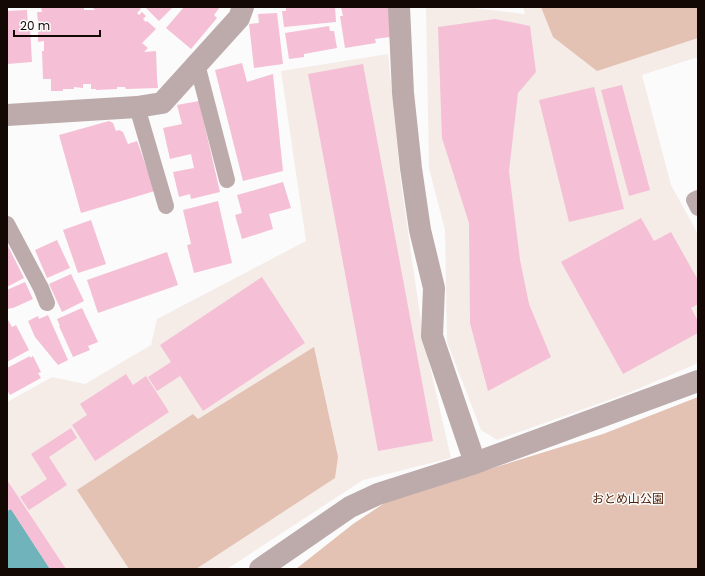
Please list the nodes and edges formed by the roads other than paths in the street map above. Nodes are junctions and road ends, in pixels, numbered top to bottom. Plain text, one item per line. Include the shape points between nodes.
1 (243, 7) edge
2 (399, 7) edge
3 (197, 64) junction
4 (137, 107) junction
5 (7, 115) edge
6 (227, 180) dead end
7 (698, 198) edge
8 (166, 206) dead end
9 (698, 208) edge
10 (7, 224) edge
11 (47, 303) dead end
12 (698, 381) edge
13 (475, 462) junction
14 (260, 569) edge

1 - 3 street via 239,18
2 - 13 street via 403,93 411,168 420,230 434,288 432,336
3 - 4 street via 162,103
3 - 6 lane
4 - 5 street
4 - 8 lane
7 - 9 lane via 694,200
10 - 11 lane
12 - 13 street
13 - 14 street via 378,494 350,507

